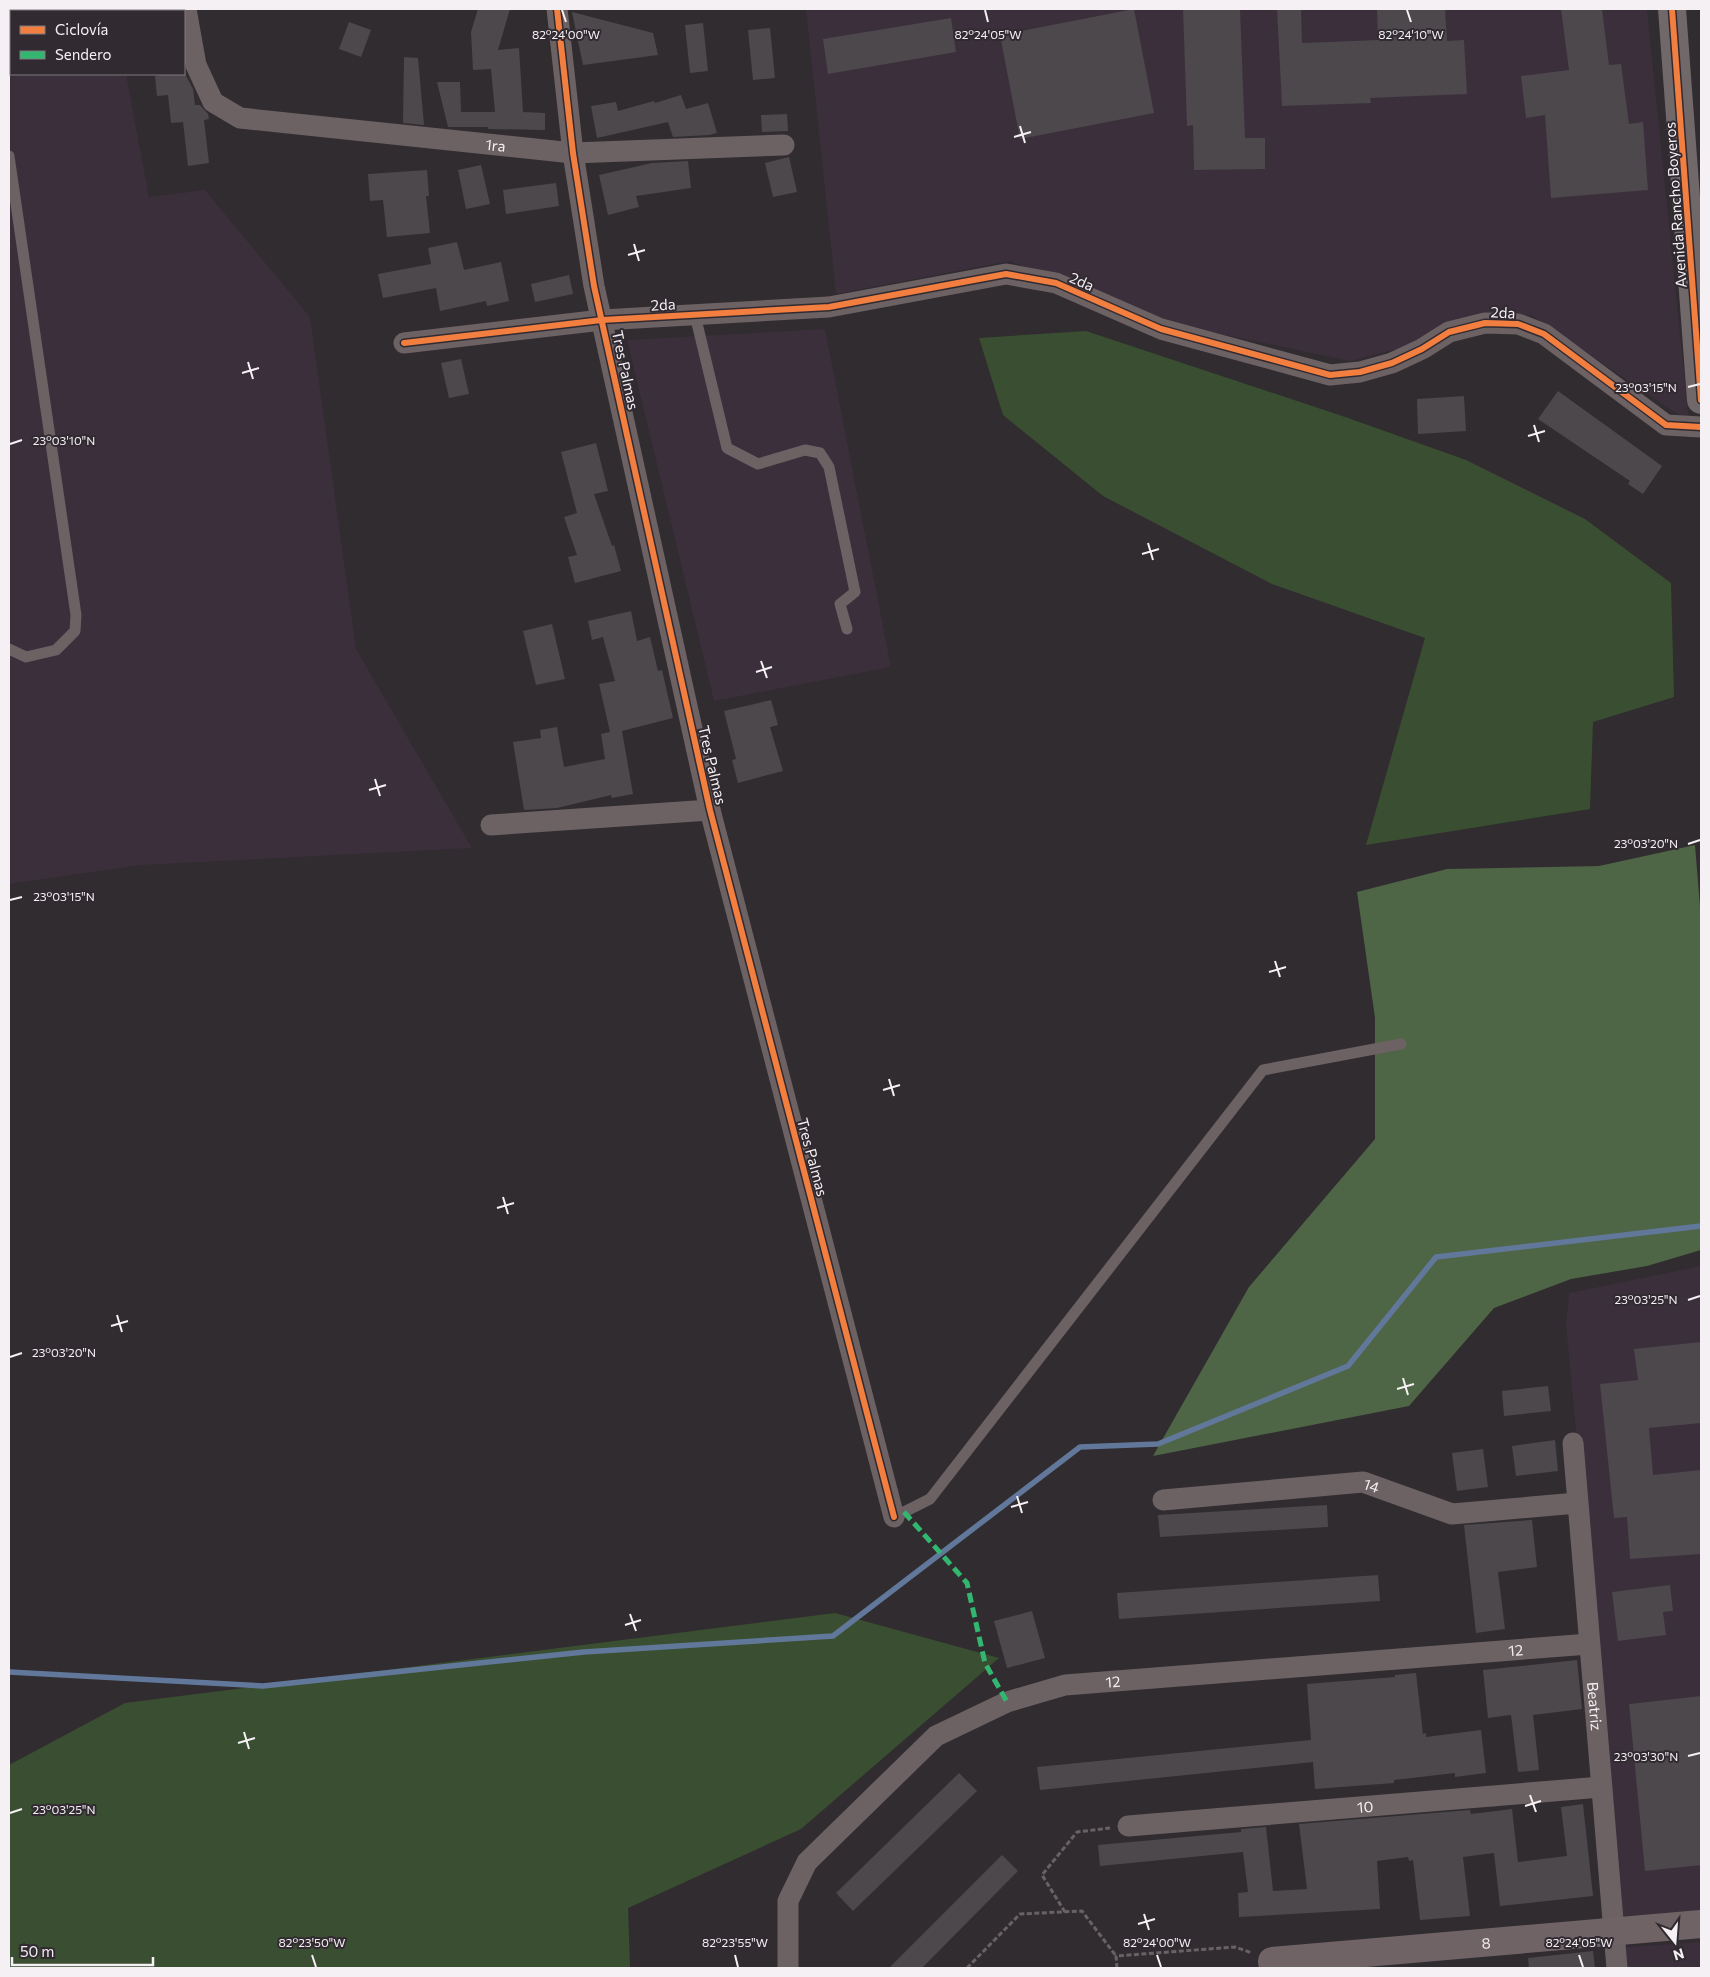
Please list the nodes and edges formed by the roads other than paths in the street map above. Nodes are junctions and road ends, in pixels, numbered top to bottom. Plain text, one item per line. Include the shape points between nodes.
1 (186, 9) edge
2 (557, 9) edge
3 (1672, 9) edge
4 (784, 145) dead end
5 (573, 154) junction
6 (9, 156) edge
7 (695, 315) junction
8 (602, 320) junction
9 (404, 343) dead end
10 (1701, 400) edge
11 (1701, 427) edge
12 (847, 629) dead end
13 (9, 649) edge
14 (710, 810) junction
15 (492, 824) dead end
16 (1401, 1044) dead end
17 (1573, 1443) dead end
18 (1164, 1500) dead end
19 (1577, 1503) junction
20 (894, 1517) joint
21 (1589, 1644) junction
22 (1601, 1787) junction
23 (1128, 1826) road end
24 (1701, 1924) edge
25 (1614, 1931) junction
26 (1272, 1965) edge
27 (788, 1968) edge
28 (1617, 1968) edge

1 - 5 street, 1ra via 196,65 213,102 240,118
2 - 5 street, Tres Palmas
3 - 10 highway, Avenida Rancho Boyeros
4 - 5 street, 1ra
5 - 8 street, Tres Palmas
6 - 13 lane via 76,615 75,631 56,650 26,656
7 - 8 street, 2da
7 - 11 street, 2da via 829,307 1006,274 1056,283 1161,329 1330,375 1360,372 1392,363 1448,332 1485,323 1518,324 1544,334 1666,425
7 - 12 lane via 727,448 758,464 804,450 820,453 829,467 855,592 840,604
8 - 9 street, 2da
8 - 14 street, Tres Palmas
14 - 15 street
14 - 20 street, Tres Palmas
16 - 20 lane via 1263,1070 930,1499
17 - 19 street, Beatriz
18 - 19 street, 14 via 1363,1482 1452,1514
19 - 21 street, Beatriz
21 - 22 street, Beatriz
21 - 27 street, 12 via 1065,1685 1007,1702 936,1736 807,1862 788,1902
22 - 23 street, 10
22 - 25 street, Beatriz
24 - 25 street, 8
25 - 26 street, 8
25 - 28 street, Beatriz

